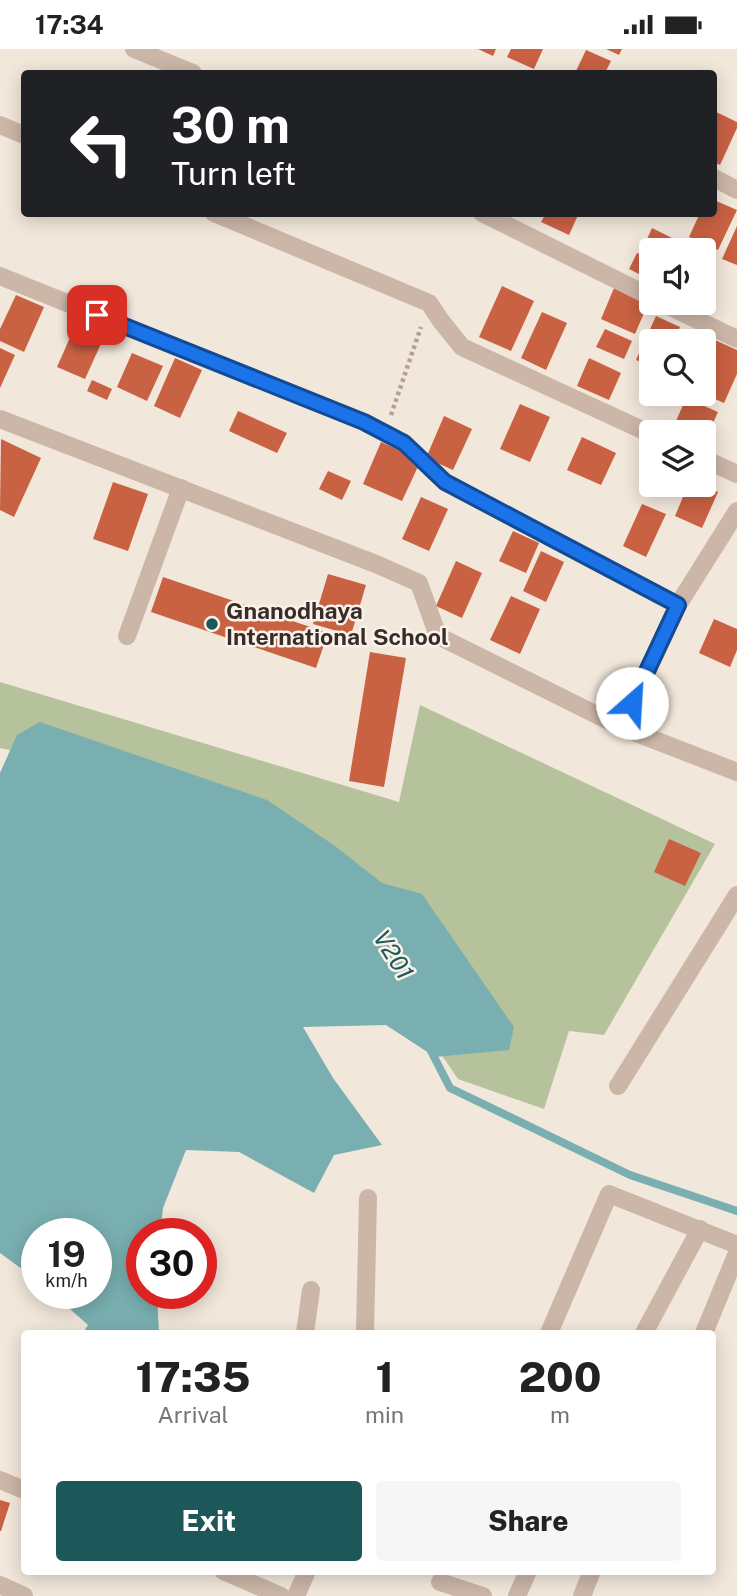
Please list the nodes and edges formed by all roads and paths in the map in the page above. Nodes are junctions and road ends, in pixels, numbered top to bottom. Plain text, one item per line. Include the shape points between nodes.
1 (134, 49) edge
2 (186, 70) edge
3 (0, 125) edge
4 (21, 134) edge
5 (717, 180) edge
6 (737, 190) edge
7 (224, 217) edge
8 (490, 217) edge
9 (0, 276) edge
10 (639, 291) edge
11 (429, 303) junction
12 (688, 315) edge
13 (737, 339) edge
14 (0, 421) edge
15 (639, 428) edge
16 (385, 433) junction
17 (716, 464) edge
18 (737, 474) edge
19 (181, 488) junction
20 (737, 511) edge
21 (678, 605) junction
22 (127, 636) dead end
23 (621, 727) junction
24 (737, 772) edge
25 (737, 895) edge
26 (618, 1086) dead end
27 (368, 1198) dead end
28 (700, 1229) junction
29 (737, 1245) edge
30 (737, 1253) edge
31 (311, 1290) dead end
32 (306, 1330) edge
33 (365, 1330) edge
34 (550, 1330) edge
35 (646, 1330) edge
36 (705, 1330) edge
37 (0, 1480) edge
38 (21, 1489) edge
39 (232, 1575) edge
40 (305, 1575) edge
41 (525, 1575) edge
42 (590, 1575) edge
43 (440, 1583) edge
44 (0, 1585) edge
45 (24, 1596) edge
46 (281, 1596) edge
47 (296, 1596) edge
48 (483, 1596) edge
49 (517, 1596) edge
50 (582, 1596) edge

1 - 2 street
3 - 4 street
5 - 6 street
7 - 11 street
8 - 10 street
9 - 16 street
11 - 15 street via 463,347
11 - 16 path
12 - 13 street
14 - 19 street
16 - 21 street via 404,443 445,482
17 - 18 street
19 - 22 street
19 - 23 street via 419,583 438,636
20 - 21 street
21 - 23 street
23 - 24 street
25 - 26 street
27 - 33 street
28 - 29 street
28 - 34 street via 608,1194
28 - 35 street
30 - 36 street
31 - 32 street
37 - 38 street
39 - 46 street
40 - 47 street
41 - 49 street
42 - 50 street
43 - 48 street
44 - 45 street

